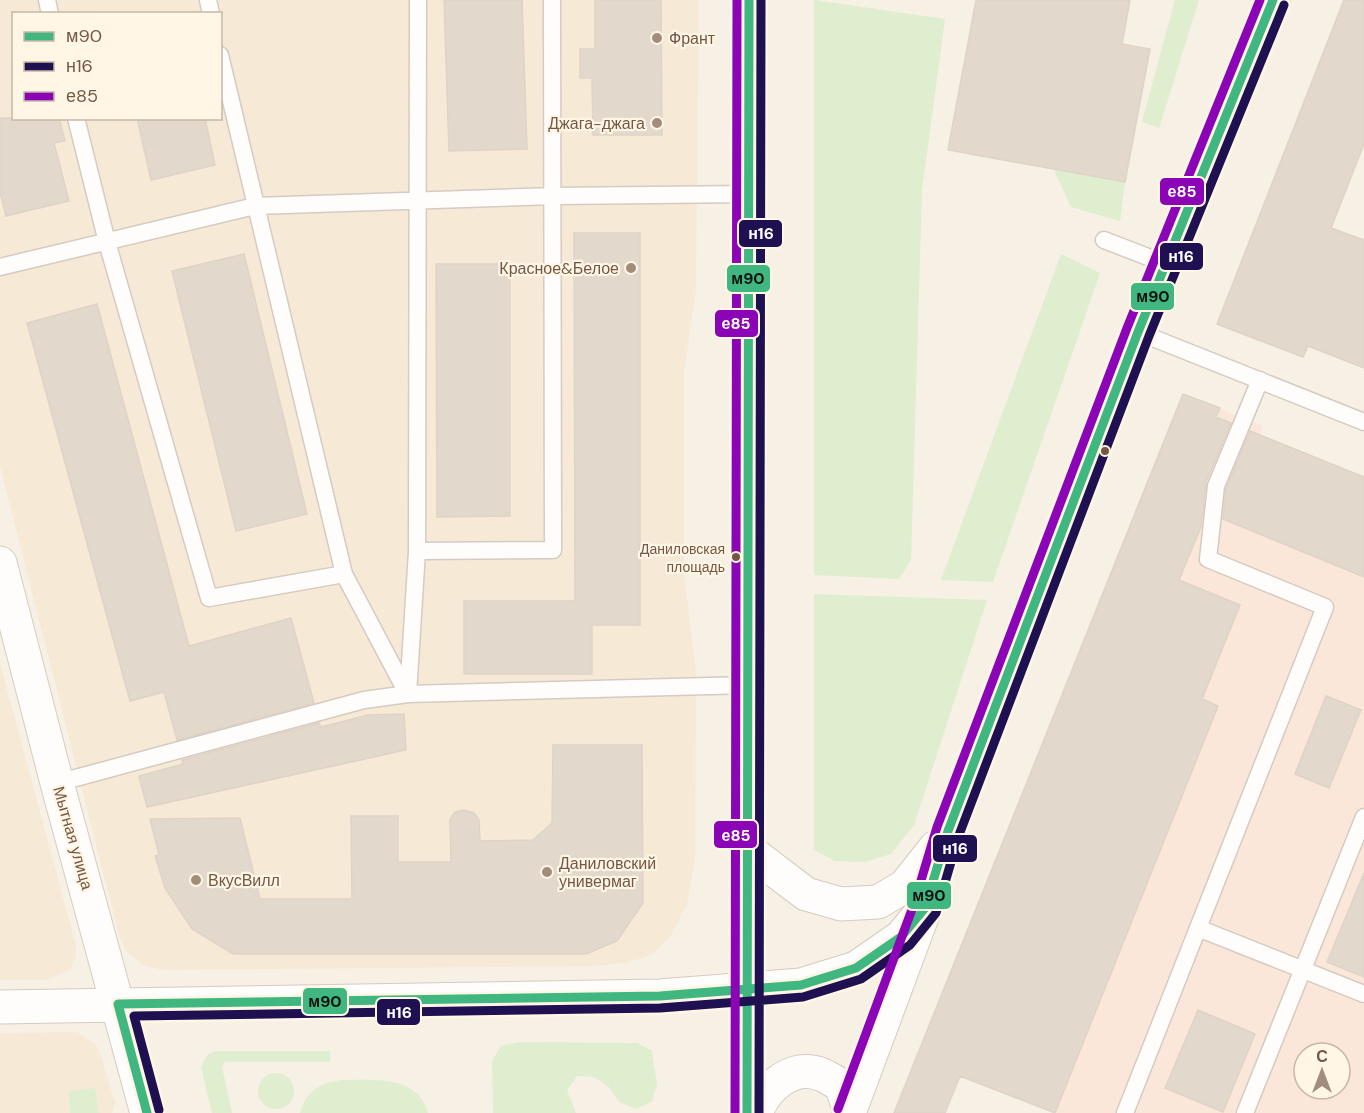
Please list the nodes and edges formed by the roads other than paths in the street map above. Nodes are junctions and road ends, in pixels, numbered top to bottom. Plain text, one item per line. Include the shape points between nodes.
1 (418, 0) edge
2 (552, 0) edge
3 (749, 0) edge
4 (1273, 0) edge
5 (222, 65) edge
6 (76, 120) edge
7 (750, 194) junction
8 (554, 196) junction
9 (417, 201) junction
10 (255, 206) junction
11 (1104, 240) dead end
12 (107, 242) junction
13 (1166, 264) junction
14 (0, 267) edge
15 (1138, 332) junction
16 (1260, 380) junction
17 (1364, 422) edge
18 (417, 552) junction
19 (0, 563) edge
20 (344, 574) junction
21 (748, 685) junction
22 (408, 694) junction
23 (57, 783) junction
24 (1364, 817) edge
25 (948, 831) junction
26 (747, 849) junction
27 (925, 908) junction
28 (1198, 928) junction
29 (1303, 970) junction
30 (747, 991) junction
31 (1364, 994) edge
32 (118, 1004) junction
33 (0, 1007) edge
34 (850, 1112) edge
35 (147, 1113) edge
36 (747, 1113) edge
37 (756, 1113) edge
38 (1125, 1113) edge
39 (1245, 1113) edge

1 - 9 lane
2 - 8 lane
3 - 7 main road
4 - 13 street
5 - 10 lane
6 - 12 lane
7 - 8 lane
7 - 21 main road
8 - 9 lane
8 - 18 lane via 553,550
9 - 10 lane
9 - 18 lane
10 - 12 lane
10 - 20 lane
11 - 13 lane
12 - 14 lane
12 - 20 lane via 209,598
13 - 15 street
15 - 16 lane
15 - 25 street
16 - 17 lane
16 - 28 lane via 1216,486 1208,559 1325,607
18 - 22 lane
19 - 23 street, Мытная улица
20 - 22 lane
21 - 22 lane
21 - 26 main road
22 - 23 lane via 364,700
23 - 32 street, Мытная улица
24 - 29 lane
25 - 26 street via 905,886 878,902 841,904 806,894
25 - 27 street
26 - 30 main road
27 - 30 street via 901,937 855,968 801,985
27 - 34 street
28 - 29 lane
28 - 38 lane
29 - 31 lane
29 - 39 lane
30 - 32 street via 534,999
30 - 36 main road
32 - 33 street
32 - 35 street, Мытная улица
34 - 37 street via 841,1085 818,1073 795,1073 775,1083

